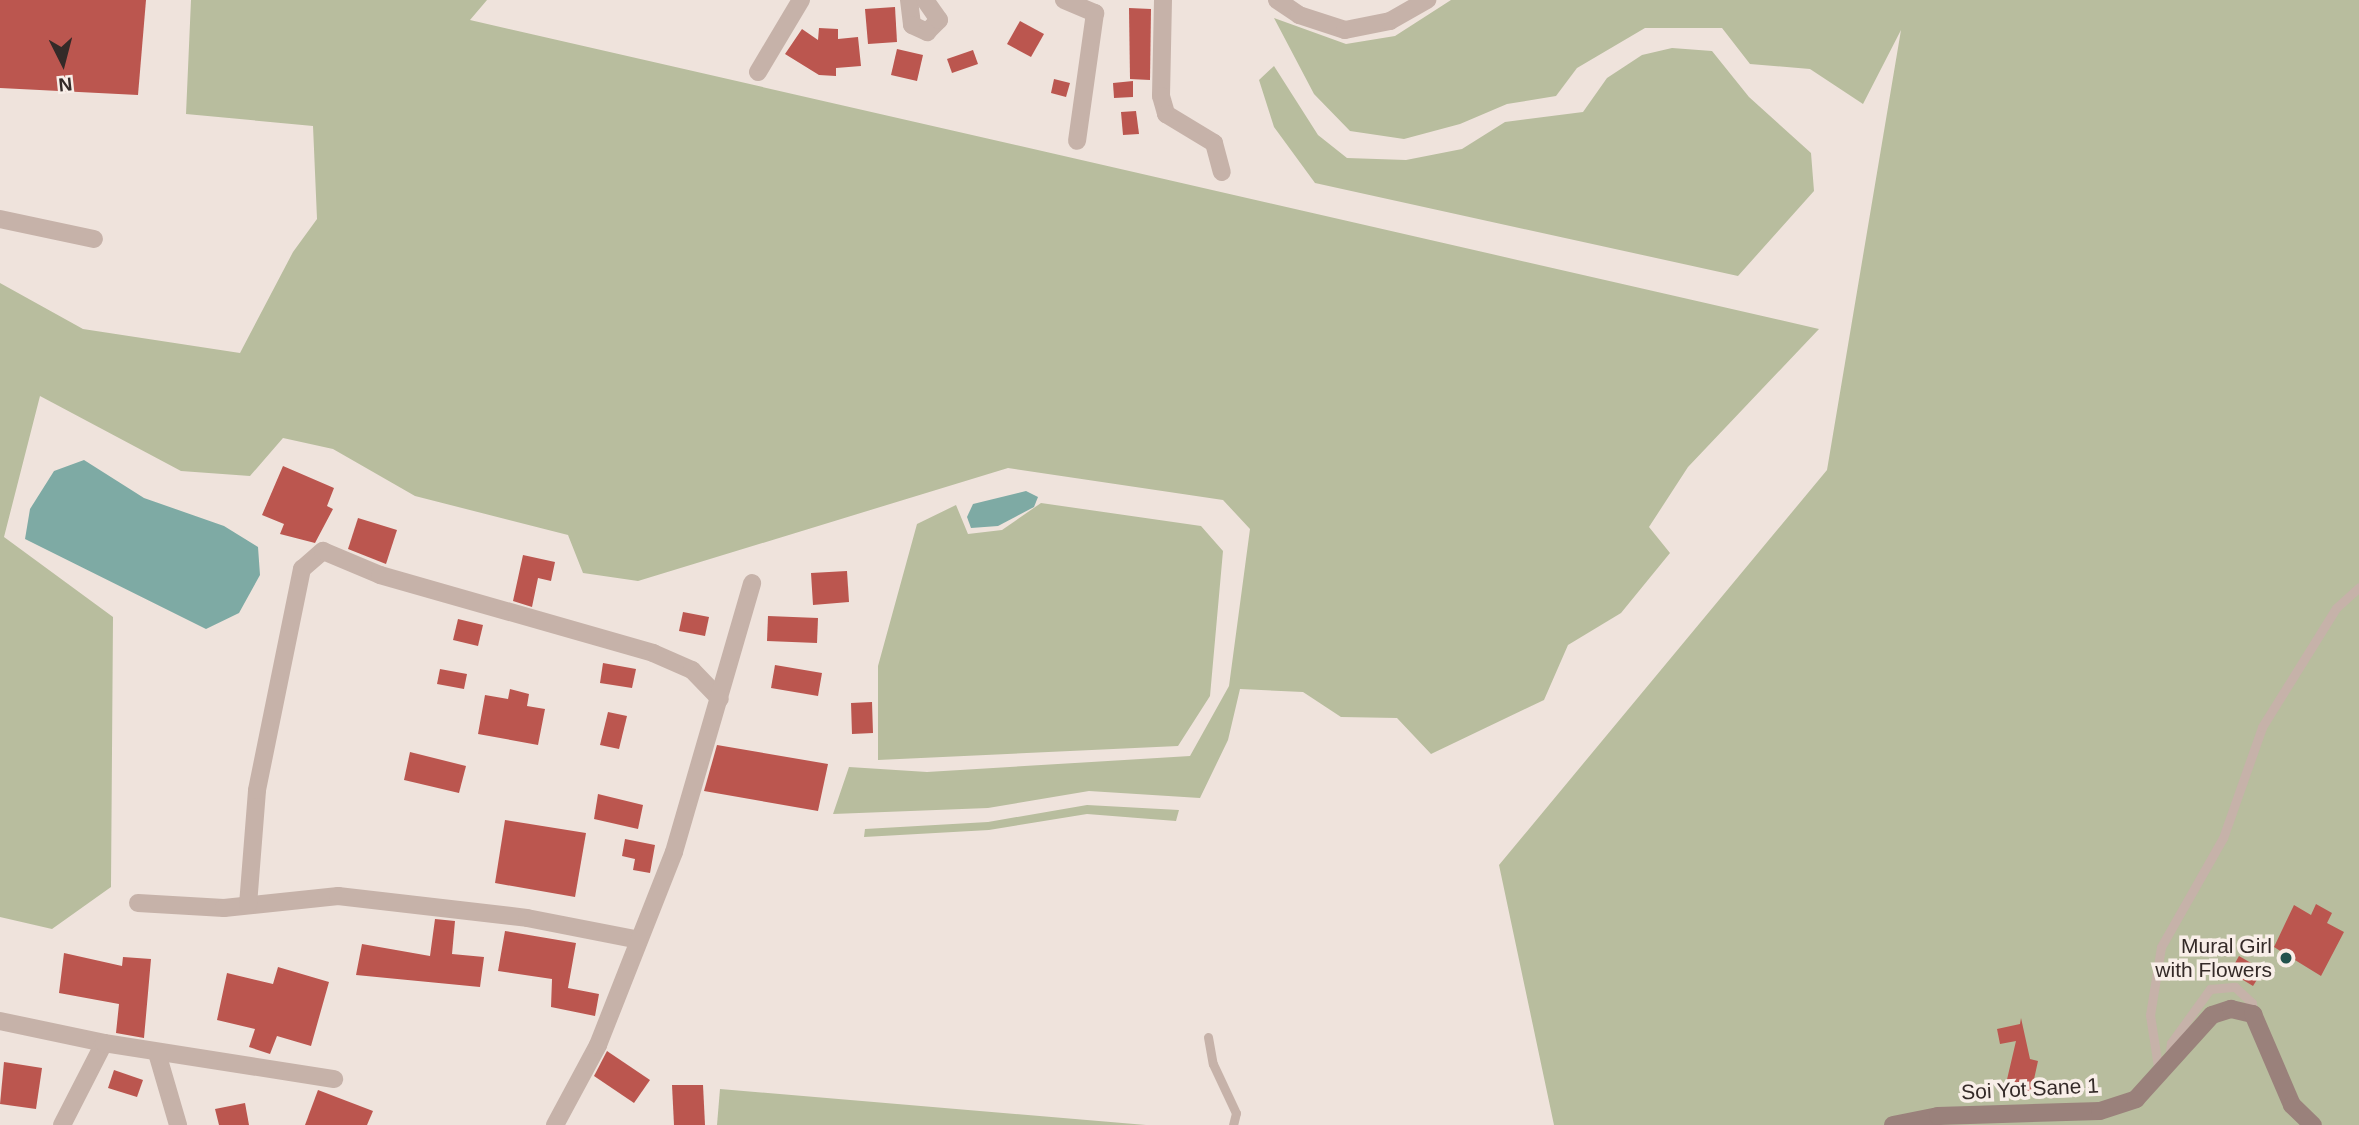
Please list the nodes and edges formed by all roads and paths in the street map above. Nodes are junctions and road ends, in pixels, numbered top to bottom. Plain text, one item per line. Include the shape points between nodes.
1 (801, 0) edge
2 (909, 0) edge
3 (925, 0) edge
4 (1064, 0) edge
5 (1163, 0) edge
6 (1277, 0) edge
7 (1427, 0) edge
8 (758, 72) dead end
9 (1077, 141) dead end
10 (1222, 172) dead end
11 (0, 219) edge
12 (93, 239) dead end
13 (752, 583) dead end
14 (2359, 587) edge
15 (720, 699) junction
16 (138, 903) dead end
17 (248, 905) junction
18 (639, 940) junction
19 (2253, 1014) junction
20 (0, 1021) edge
21 (1208, 1037) dead end
22 (104, 1043) junction
23 (157, 1053) junction
24 (2163, 1070) junction
25 (334, 1079) dead end
26 (62, 1125) edge
27 (178, 1125) edge
28 (555, 1125) edge
29 (1233, 1125) edge
30 (1894, 1125) edge
31 (2313, 1125) edge

1 - 8 street
2 - 3 street via 912,25 927,32 939,20
4 - 9 street via 1095,13
5 - 10 street via 1161,96 1166,114 1214,143
6 - 7 street via 1299,15 1345,30 1390,20
11 - 12 street
13 - 15 street
14 - 24 lane via 2336,608 2262,727 2223,838 2161,947 2150,1015
15 - 17 street via 692,670 653,653 380,575 323,551 302,569 257,790
15 - 18 street via 692,803
16 - 17 street
17 - 18 street via 338,896 587,927
18 - 28 street via 598,1045
19 - 24 street, Soi Yot Sane 1 via 2231,1009 2212,1015
19 - 24 lane via 2252,1003 2235,987 2210,989 2171,1043
19 - 31 street via 2292,1105
20 - 22 street
21 - 29 lane via 1213,1064 1236,1113
22 - 23 street
22 - 26 street
23 - 25 street
23 - 27 street
24 - 30 street, Soi Yot Sane 1 via 2136,1099 2100,1111 1938,1116

